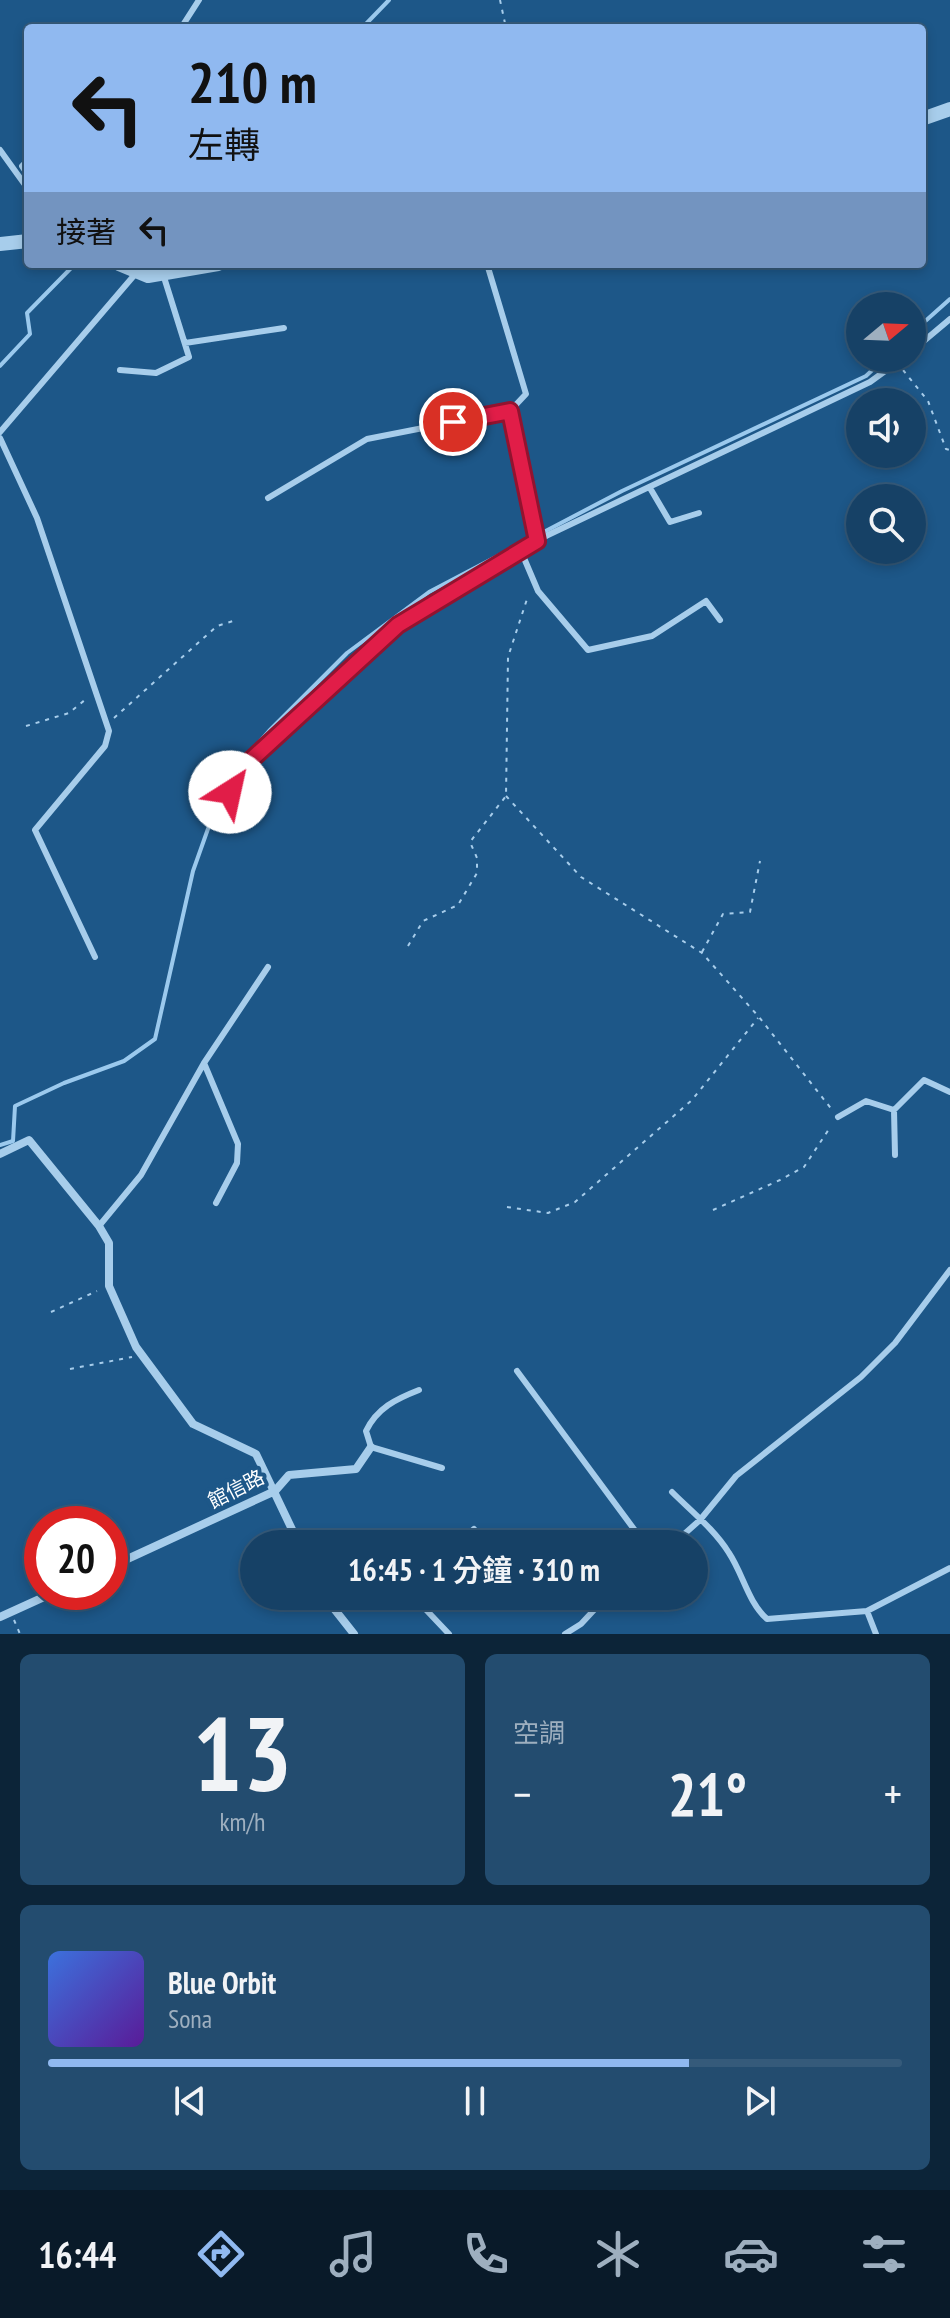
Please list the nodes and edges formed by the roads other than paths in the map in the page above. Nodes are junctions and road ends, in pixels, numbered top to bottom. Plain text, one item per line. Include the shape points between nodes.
1 (199, 0) edge
2 (184, 24) edge
3 (950, 109) edge
4 (926, 118) edge
5 (0, 150) edge
6 (24, 183) edge
7 (24, 241) edge
8 (0, 244) edge
9 (128, 268) edge
10 (194, 268) edge
11 (488, 268) edge
12 (137, 272) junction
13 (163, 273) junction
14 (950, 319) edge
15 (284, 328) dead end
16 (926, 339) edge
17 (185, 343) junction
18 (120, 370) dead end
19 (884, 372) edge
20 (510, 411) junction
21 (0, 435) edge
22 (650, 488) junction
23 (268, 498) dead end
24 (699, 513) dead end
25 (537, 541) junction
26 (521, 551) junction
27 (720, 620) dead end
28 (230, 792) dead end
29 (95, 957) dead end
30 (268, 967) dead end
31 (204, 1063) junction
32 (950, 1092) edge
33 (894, 1110) junction
34 (838, 1117) road end
35 (0, 1154) edge
36 (895, 1155) dead end
37 (216, 1203) dead end
38 (99, 1226) junction
39 (950, 1270) edge
40 (517, 1371) dead end
41 (419, 1390) dead end
42 (371, 1447) junction
43 (442, 1468) dead end
44 (275, 1491) junction
45 (672, 1492) dead end
46 (700, 1520) junction
47 (293, 1530) edge
48 (635, 1530) edge
49 (689, 1530) edge
50 (128, 1559) edge
51 (950, 1568) edge
52 (24, 1606) edge
53 (335, 1610) edge
54 (426, 1610) edge
55 (594, 1610) edge
56 (867, 1611) junction
57 (0, 1617) edge
58 (354, 1634) edge
59 (449, 1634) edge
60 (565, 1634) edge
61 (876, 1634) edge

1 - 2 lane
3 - 4 street
5 - 6 lane
7 - 8 street
9 - 12 street
10 - 13 street
11 - 20 lane via 526,394
12 - 13 street
12 - 21 lane
13 - 17 lane
14 - 16 lane
15 - 17 lane
17 - 18 lane via 189,357 156,373
19 - 22 lane
20 - 23 lane via 367,439
20 - 25 lane
21 - 29 lane via 37,518 109,731 105,746 35,830
22 - 24 lane via 670,522
22 - 25 lane
25 - 26 lane
26 - 27 lane via 538,591 588,650 652,636 706,601
26 - 28 lane via 398,625 252,759
30 - 31 lane
31 - 37 lane via 238,1144 237,1163
31 - 38 lane via 141,1175
32 - 33 lane via 924,1080
33 - 34 lane via 866,1101
33 - 36 lane
35 - 38 street via 29,1140
38 - 44 street via 109,1243 109,1286 141,1354 193,1424 256,1454
39 - 46 lane via 873,1365 736,1476
40 - 48 lane
41 - 42 lane via 373,1416 366,1431
42 - 43 lane
42 - 44 street, 館信路 via 356,1469 289,1475
44 - 47 street
44 - 50 street, 館信路
45 - 46 lane
46 - 49 lane
46 - 56 lane via 731,1555 767,1619
51 - 56 lane
52 - 57 street
53 - 58 street
54 - 59 lane
55 - 60 lane
56 - 61 lane

